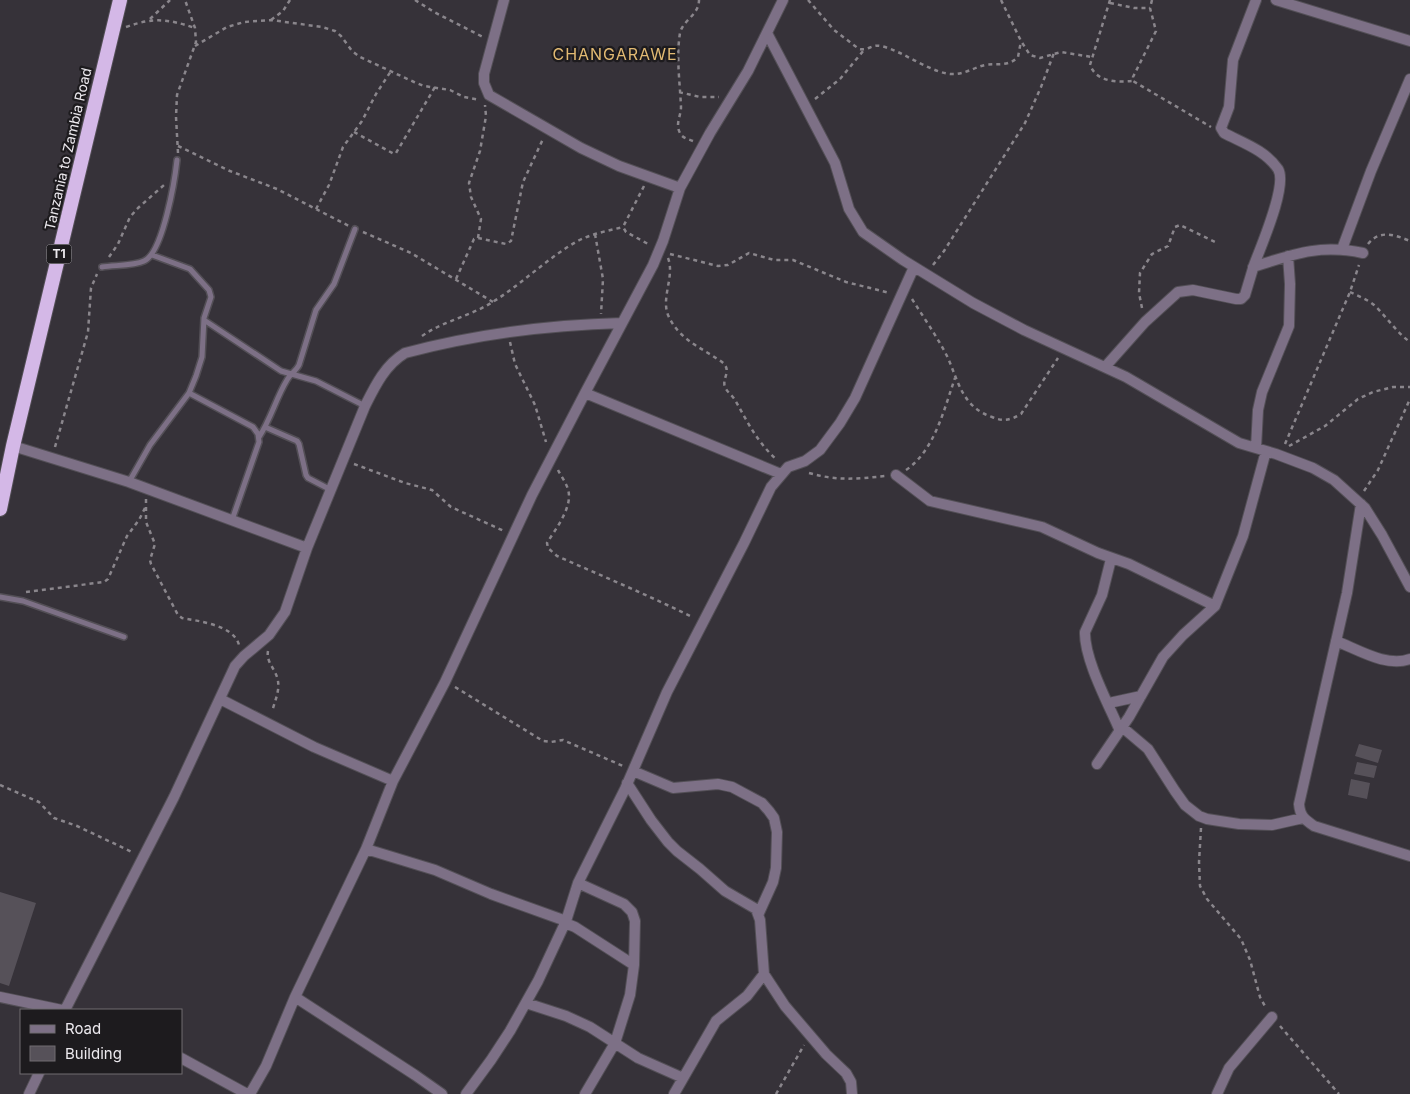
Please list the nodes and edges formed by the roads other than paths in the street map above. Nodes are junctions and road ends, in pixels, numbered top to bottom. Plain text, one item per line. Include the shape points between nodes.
1 (120, 0) edge
2 (504, 0) edge
3 (783, 0) edge
4 (1256, 0) edge
5 (1276, 0) edge
6 (767, 32) junction
7 (1410, 41) edge
8 (1410, 79) edge
9 (177, 160) road end
10 (680, 188) junction
11 (354, 229) road end
12 (1342, 249) junction
13 (1363, 253) road end
14 (152, 255) junction
15 (1288, 256) junction
16 (102, 267) road end
17 (914, 267) junction
18 (1253, 267) junction
19 (204, 320) junction
20 (622, 323) junction
21 (1105, 367) junction
22 (294, 373) junction
23 (585, 392) junction
24 (189, 393) junction
25 (366, 406) junction
26 (265, 428) junction
27 (259, 437) junction
28 (13, 446) junction
29 (1261, 449) junction
30 (784, 471) junction
31 (896, 475) road end
32 (129, 482) junction
33 (331, 490) junction
34 (1359, 502) junction
35 (0, 509) edge
36 (232, 521) junction
37 (307, 548) junction
38 (1111, 559) junction
39 (1410, 587) edge
40 (0, 597) edge
41 (1215, 606) junction
42 (124, 637) dead end
43 (1336, 641) junction
44 (1410, 659) edge
45 (1141, 696) junction
46 (220, 700) junction
47 (1109, 703) junction
48 (1121, 729) junction
49 (1097, 764) dead end
50 (633, 771) junction
51 (393, 781) junction
52 (627, 783) junction
53 (1303, 818) junction
54 (366, 849) junction
55 (1410, 856) edge
56 (578, 883) junction
57 (759, 913) junction
58 (566, 922) junction
59 (634, 965) junction
60 (764, 974) junction
61 (0, 997) edge
62 (295, 997) junction
63 (526, 1003) junction
64 (59, 1009) edge
65 (65, 1009) edge
66 (1272, 1017) road end
67 (615, 1043) junction
68 (182, 1059) edge
69 (38, 1074) edge
70 (683, 1078) junction
71 (29, 1094) edge
72 (249, 1094) edge
73 (442, 1094) edge
74 (466, 1094) edge
75 (585, 1094) edge
76 (674, 1094) edge
77 (852, 1094) edge
78 (1217, 1094) edge

1 - 28 highway, Tanzania to Zambia Road / T1
2 - 10 street via 484,74 484,83 492,97 581,148
3 - 6 street
4 - 18 street via 1233,60 1230,103 1221,127 1256,148 1280,174 1276,206
5 - 7 street
6 - 10 street
6 - 17 street via 835,163 856,223 873,241
8 - 12 street
9 - 14 lane via 170,207
10 - 20 street via 660,250
11 - 22 lane via 334,284 316,310
12 - 13 street
12 - 15 street via 1304,251
14 - 16 lane via 142,262
14 - 19 lane via 190,269 209,290
15 - 18 street
15 - 29 street via 1289,326 1262,392 1258,410
17 - 21 street via 1024,330
17 - 30 street via 855,398 840,423 820,450
18 - 21 street via 1241,299 1193,290 1178,292 1145,322
19 - 22 lane via 281,371
19 - 24 lane via 200,366
20 - 23 street
20 - 25 street via 504,332 405,353 386,370
21 - 29 street via 1239,443
22 - 25 lane
22 - 26 lane via 287,378
23 - 30 street
23 - 51 street
24 - 27 lane via 253,427
24 - 32 lane via 150,445
25 - 33 street
26 - 27 lane
26 - 33 lane via 296,441 306,475
27 - 36 lane
28 - 32 street
28 - 35 highway, Tanzania to Zambia Road / T1
29 - 34 street via 1313,468 1334,480
29 - 41 street via 1243,536
30 - 50 street via 771,487 667,692
31 - 38 street via 930,500 1042,526
32 - 36 street
33 - 37 street
34 - 39 street via 1382,535
34 - 43 street via 1347,592
36 - 37 street
37 - 46 street via 285,612 269,635 235,666
38 - 41 street via 1129,564
38 - 47 street via 1102,595 1084,639
40 - 42 lane
41 - 45 street via 1163,657
43 - 44 street via 1382,660 1401,662
43 - 53 street via 1298,804
45 - 47 street
45 - 48 street
46 - 51 street via 314,747
46 - 65 street via 174,797
47 - 48 street
48 - 49 street
48 - 53 street via 1148,749 1185,805 1201,816 1239,824 1269,824
50 - 52 street
50 - 57 street via 673,788 718,784 732,787 770,811 777,832 776,868
51 - 54 street
52 - 56 street
52 - 57 street via 672,847 725,891 754,906
53 - 55 street via 1320,828
54 - 58 street via 435,870
54 - 62 street
56 - 58 street
56 - 59 street via 624,904 632,912 635,921
57 - 60 street
58 - 59 street
58 - 63 street
59 - 67 street via 630,995
60 - 70 street via 738,1004 716,1021
60 - 77 street via 785,1006 846,1073
61 - 64 street
62 - 72 street via 266,1066
62 - 73 street
63 - 67 street via 582,1023
63 - 74 street via 492,1060
66 - 78 street via 1229,1068
67 - 70 street via 638,1058
67 - 75 street
68 - 72 street
69 - 71 street
70 - 76 street

